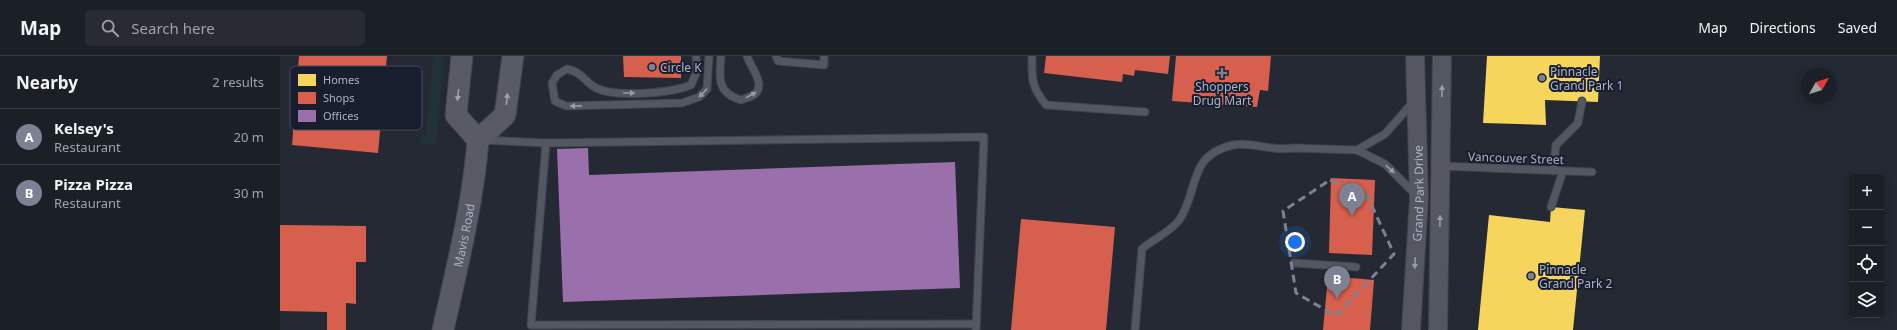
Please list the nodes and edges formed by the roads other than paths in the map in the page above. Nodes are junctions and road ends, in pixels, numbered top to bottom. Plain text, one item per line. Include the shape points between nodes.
1 (462, 56) edge
2 (513, 56) edge
3 (696, 56) edge
4 (709, 56) edge
5 (721, 56) edge
6 (747, 56) edge
7 (776, 56) edge
8 (824, 56) edge
9 (1032, 56) edge
10 (1415, 56) edge
11 (1442, 56) edge
12 (1415, 99) junction
13 (1582, 102) dead end
14 (1145, 112) dead end
15 (478, 140) junction
16 (546, 143) junction
17 (1357, 150) junction
18 (1440, 166) junction
19 (1553, 171) junction
20 (1563, 171) junction
21 (1592, 172) dead end
22 (1419, 198) junction
23 (1551, 207) dead end
24 (1294, 263) dead end
25 (1356, 267) dead end
26 (976, 327) edge
27 (443, 330) edge
28 (1135, 330) edge
29 (1411, 330) edge
30 (1438, 330) edge

1 -> 15 main road via 456,116
15 -> 2 main road via 505,115
4 -> 3 lane via 707,89 699,98 682,103 566,106 555,101 552,83 557,75 567,69 578,72 596,88 626,94 678,90 691,85 697,71
5 -> 6 lane via 719,69 724,92 729,97 741,100 755,94 759,89 759,80
7 - 8 lane via 778,62 824,65
9 - 14 lane via 1035,90 1046,105
10 - 12 street, Grand Park Drive
18 -> 11 street, Grand Park Drive
12 - 17 lane via 1385,134
12 - 22 street, Grand Park Drive
13 - 19 lane via 1578,123 1556,145
15 - 16 lane
15 - 27 main road, Mavis Road via 469,211
16 - 26 lane via 984,137
16 - 26 lane via 530,325
17 -> 22 lane via 1385,164
17 - 28 lane via 1284,150 1236,144 1222,147 1210,155 1198,169 1180,219 1167,234 1151,241 1142,249
18 - 19 lane, Vancouver Street
30 -> 18 street, Grand Park Drive
19 - 20 lane, Vancouver Street
20 - 21 lane, Vancouver Street
20 - 23 lane
22 -> 29 street, Grand Park Drive
24 - 25 lane

